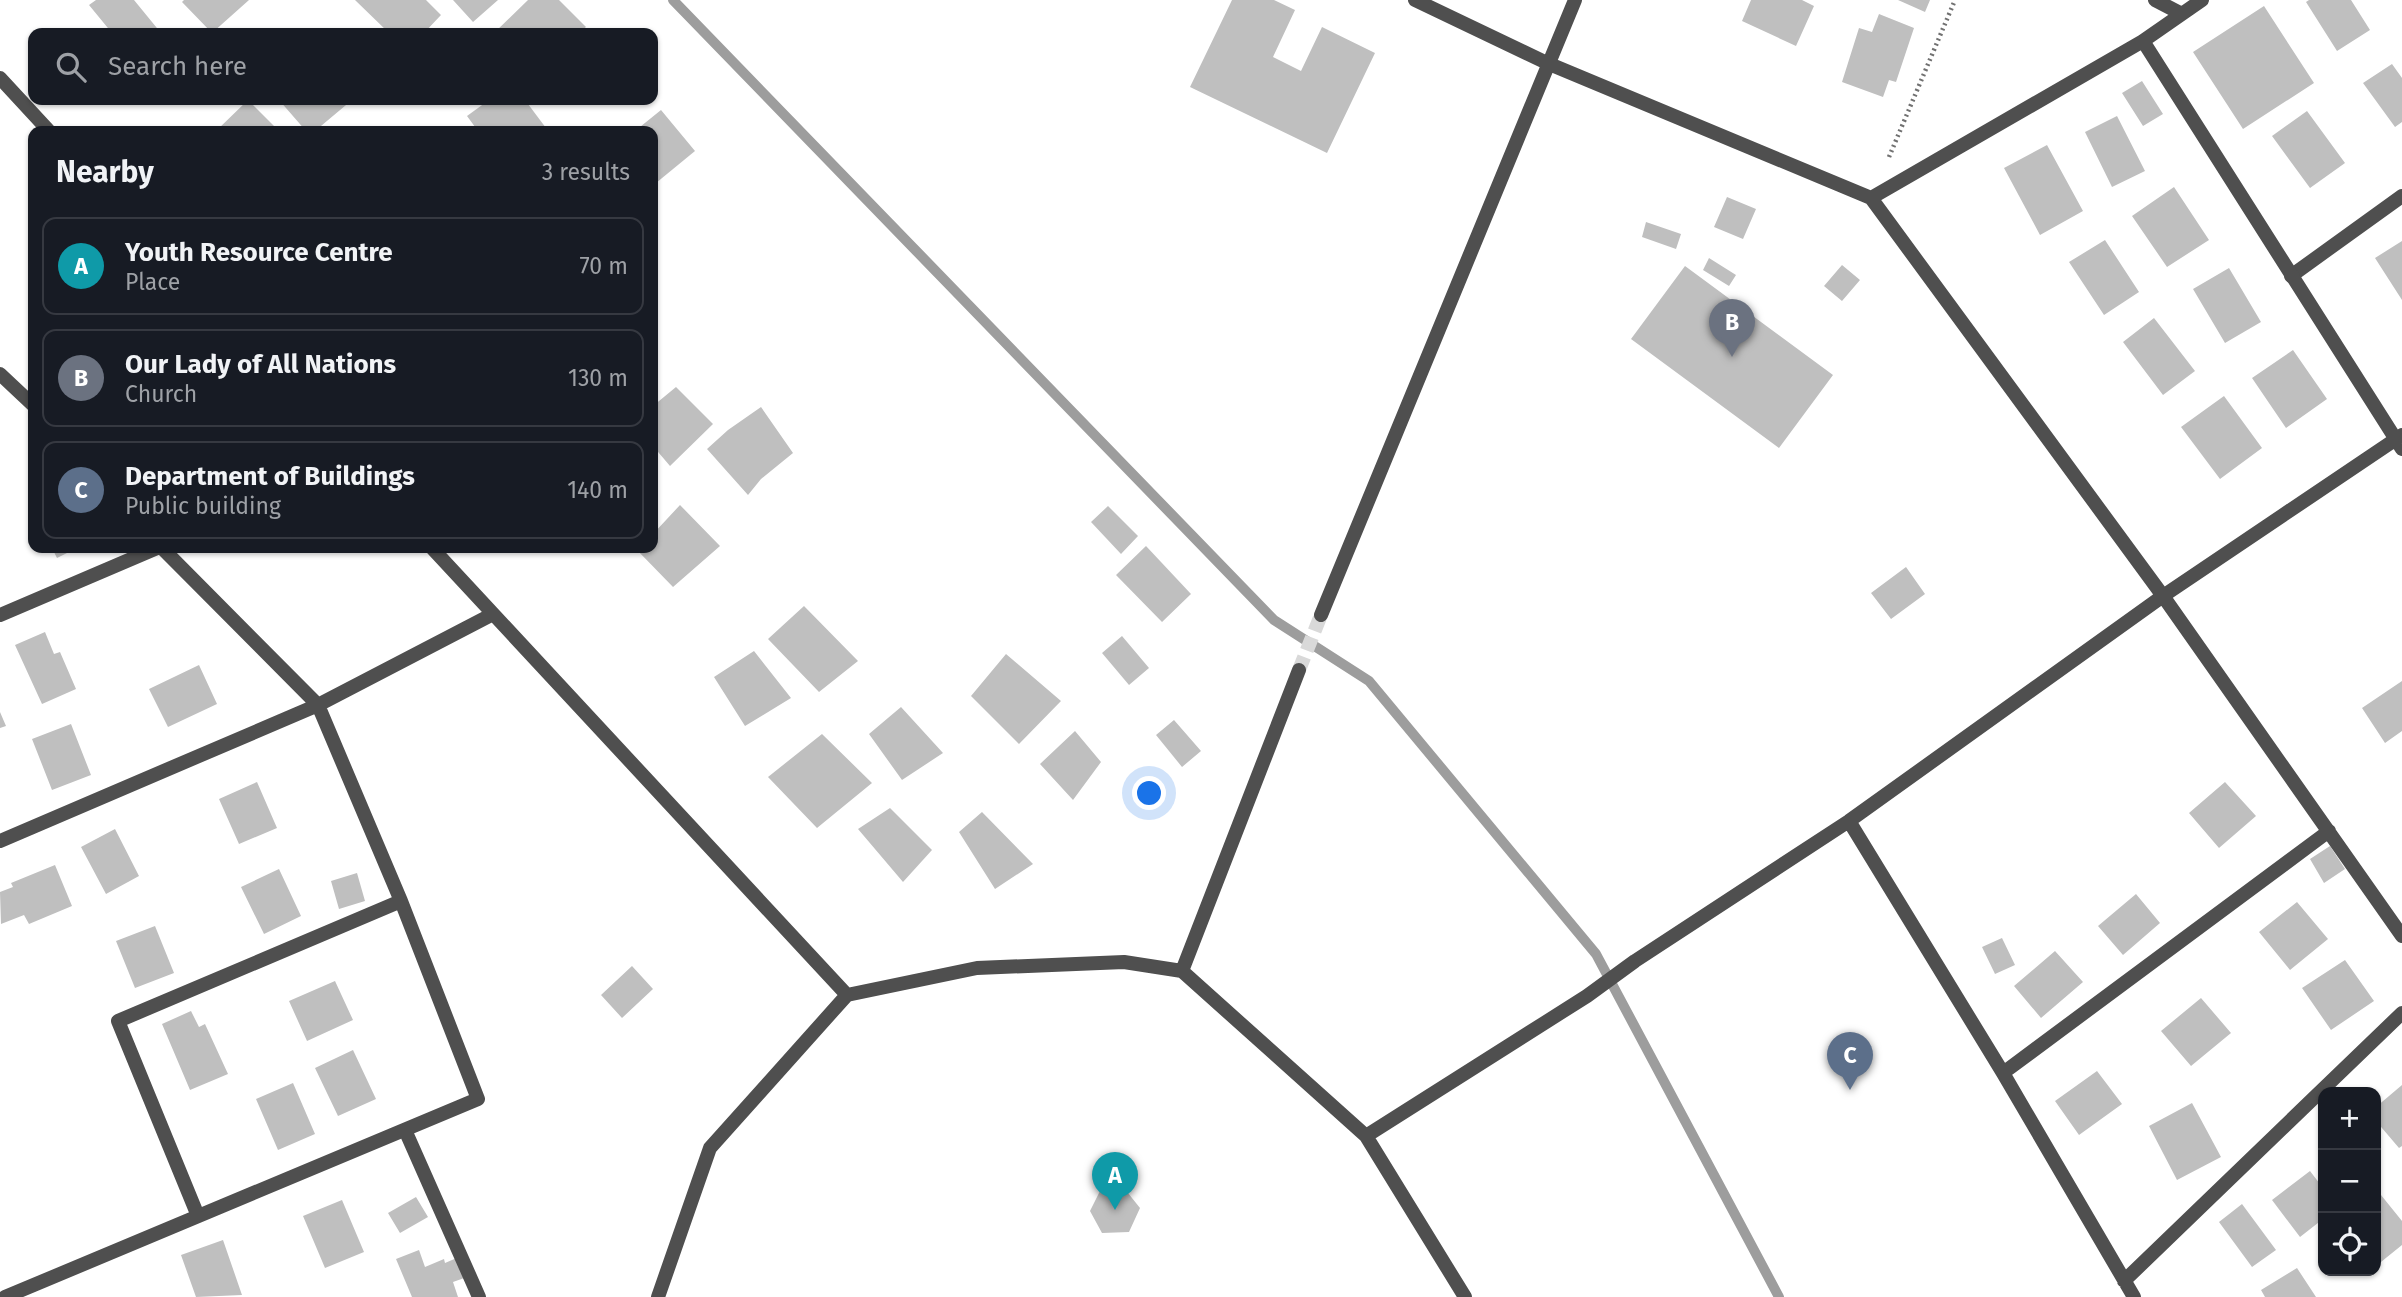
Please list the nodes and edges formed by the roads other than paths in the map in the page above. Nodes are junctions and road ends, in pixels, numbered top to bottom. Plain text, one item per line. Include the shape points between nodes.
1 (1415, 0) edge
2 (1575, 0) edge
3 (2155, 0) edge
4 (2202, 0) edge
5 (2180, 13) junction
6 (2143, 41) junction
7 (1547, 63) junction
8 (0, 78) edge
9 (44, 126) edge
10 (2402, 196) edge
11 (1871, 198) junction
12 (2291, 276) junction
13 (0, 374) edge
14 (28, 400) edge
15 (2400, 441) edge
16 (147, 553) edge
17 (164, 553) edge
18 (437, 553) edge
19 (2163, 596) junction
20 (493, 614) junction
21 (0, 615) edge
22 (1321, 615) tunnel mouth
23 (1299, 670) tunnel mouth
24 (318, 705) junction
25 (1849, 821) junction
26 (2329, 831) junction
27 (0, 841) edge
28 (401, 901) junction
29 (2402, 936) edge
30 (1182, 971) junction
31 (848, 995) junction
32 (2402, 1013) edge
33 (2003, 1073) junction
34 (405, 1130) junction
35 (1366, 1136) junction
36 (198, 1216) junction
37 (2124, 1282) junction
38 (5, 1297) edge
39 (479, 1297) edge
40 (658, 1297) edge
41 (1465, 1297) edge
42 (2134, 1297) edge

1 - 7 street
2 - 7 street
3 - 5 street
4 - 5 street
5 - 6 street
6 - 11 street
6 - 12 street
7 - 11 street
7 - 22 street
8 - 9 street
10 - 12 street
11 - 19 street
12 - 15 street
13 - 14 street
15 - 19 street
16 - 21 street
17 - 24 street
18 - 20 street
19 - 25 street
19 - 26 street
20 - 24 street
20 - 31 street
23 - 30 street
24 - 27 street
24 - 28 street
25 - 33 street
25 - 35 street
26 - 29 street
26 - 33 street
28 - 34 street via 478,1099
28 - 36 street via 118,1021
30 - 31 street via 1124,962 977,968
30 - 35 street
31 - 40 street via 710,1148
32 - 37 street
33 - 37 street
34 - 36 street
34 - 39 street
35 - 41 street
36 - 38 street
37 - 42 street

